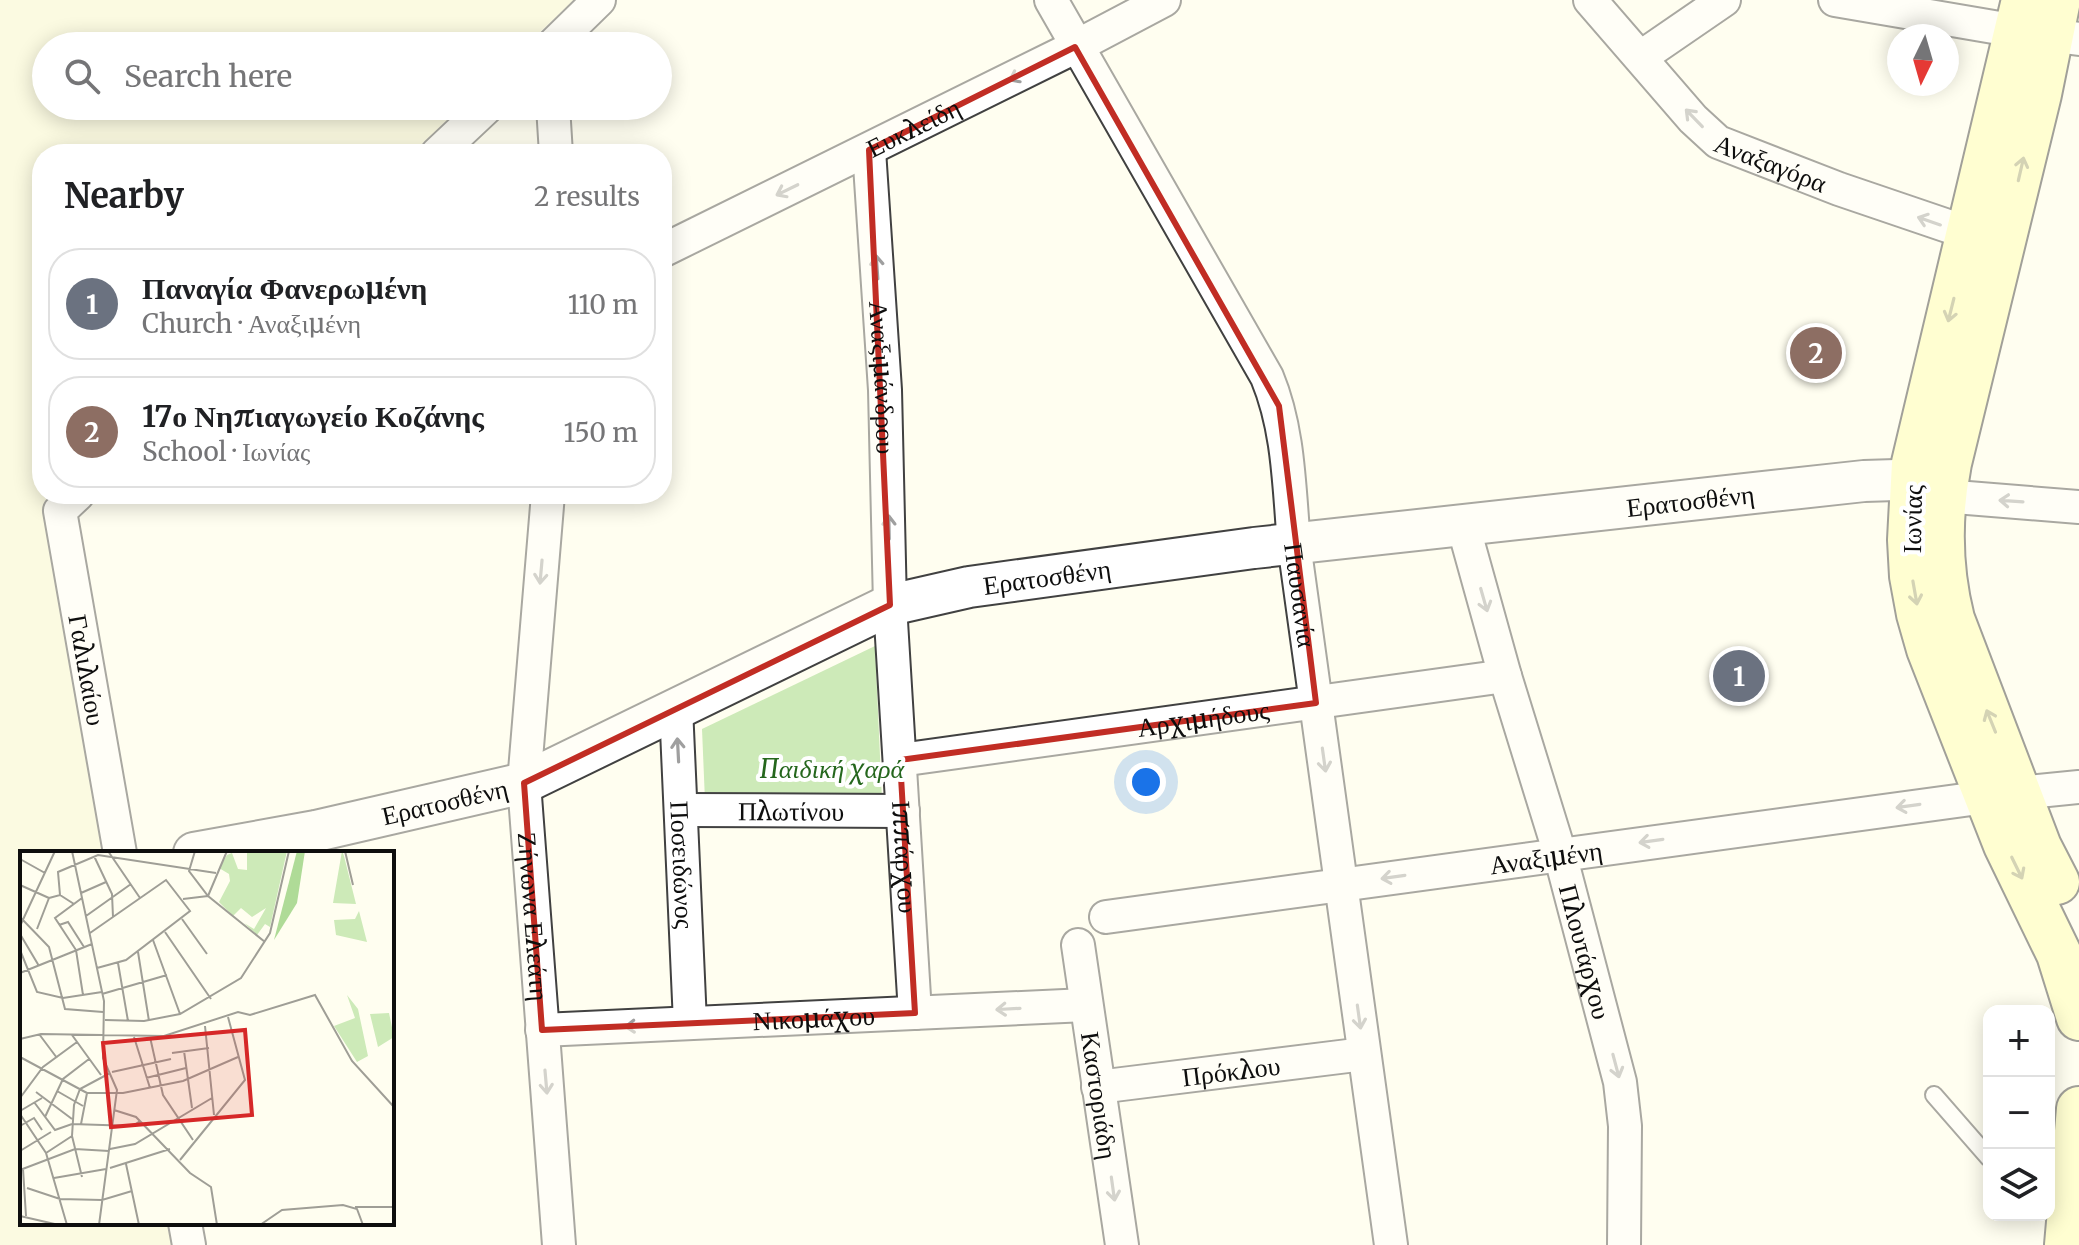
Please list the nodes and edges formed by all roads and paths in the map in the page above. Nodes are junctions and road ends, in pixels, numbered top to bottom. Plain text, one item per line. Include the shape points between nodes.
1 (599, 0) edge
2 (1051, 0) edge
3 (1164, 0) edge
4 (1590, 0) edge
5 (1724, 0) edge
6 (1835, 0) edge
7 (2046, 21) edge
8 (566, 32) edge
9 (1075, 47) junction
10 (1641, 57) junction
11 (473, 120) edge
12 (554, 120) edge
13 (448, 144) edge
14 (555, 144) edge
15 (869, 150) junction
16 (1987, 240) junction
17 (672, 246) edge
18 (1927, 491) junction
19 (67, 504) edge
20 (547, 504) edge
21 (2079, 507) edge
22 (1463, 525) junction
23 (1294, 544) junction
24 (890, 605) junction
25 (1505, 676) junction
26 (1316, 703) junction
27 (676, 707) junction
28 (900, 760) junction
29 (524, 783) junction
30 (2079, 787) edge
31 (2002, 795) junction
32 (681, 810) junction
33 (903, 811) junction
34 (120, 851) edge
35 (205, 851) edge
36 (1560, 854) junction
37 (1341, 884) junction
38 (1106, 917) dead end
39 (2079, 925) edge
40 (1078, 945) dead end
41 (1086, 1005) junction
42 (915, 1013) junction
43 (2079, 1018) edge
44 (690, 1023) junction
45 (542, 1030) junction
46 (1364, 1054) junction
47 (1098, 1087) junction
48 (1934, 1095) dead end
49 (2079, 1109) edge
50 (1983, 1151) edge
51 (2062, 1217) edge
52 (185, 1225) edge
53 (189, 1245) edge
54 (559, 1245) edge
55 (1122, 1245) edge
56 (1391, 1245) edge
57 (1624, 1245) edge

1 - 8 street
2 - 9 street, Παυσανία
3 - 9 street, Ευκλείδη
4 - 10 street, Αναξαγόρα
5 - 10 street
6 - 7 street
7 - 16 main road, Ιωνίας
9 -> 15 street, Ευκλείδη
9 - 23 street, Παυσανία via 1267,377 1285,439
16 -> 10 street, Αναξαγόρα via 1718,142
11 - 13 street
12 - 14 street
15 -> 17 street, Ευκλείδη
24 -> 15 street, Αναξιμάνδρου via 885,390
16 - 18 main road, Ιωνίας via 1924,417
21 -> 18 street
18 - 22 street, Ερατοσθένη via 1896,480 1864,481
18 - 31 main road, Ιωνίας via 1912,576 1919,614 1929,649
19 - 34 street, Γαλιλαίου via 60,511
20 -> 29 street, Ζήνωνα Ελεάτη
22 - 23 street, Ερατοσθένη
22 -> 25 street, Πλουτάρχου
23 - 24 street, Ερατοσθένη via 969,587
23 - 26 street, Παυσανία
24 - 27 street, Ερατοσθένη
24 - 28 street, Ιππάρχου
25 - 26 street, Αρχιμήδους
25 - 36 street, Πλουτάρχου
26 - 28 street, Αρχιμήδους
26 -> 37 street, Παυσανία
27 - 29 street, Ερατοσθένη
32 -> 27 street, Ποσειδώνος
28 - 33 street, Ιππάρχου
29 - 35 street, Ερατοσθένη
29 - 45 street, Ζήνωνα Ελεάτη
30 - 31 street, Αναξιμένη
31 -> 36 street, Αναξιμένη
31 - 39 main road, Ιωνίας via 2039,847
31 -> 43 main road, Ιωνίας via 2006,845 2059,954
32 - 33 street, Πλωτίνου
32 - 44 street, Ποσειδώνος
33 - 42 street, Ιππάρχου
36 -> 37 street, Αναξιμένη
36 -> 57 street, Πλουτάρχου via 1620,1082
37 - 38 street, Αναξιμένη
37 -> 46 street, Παυσανία
40 - 41 street, Καστοριάδη
41 -> 42 street, Νικομάχου
41 - 47 street, Καστοριάδη
42 - 44 street, Νικομάχου
44 -> 45 street, Νικομάχου
45 -> 54 street, Ζήνωνα Ελεάτη
46 - 47 street, Πρόκλου
46 - 56 street, Παυσανία
47 -> 55 street, Καστοριάδη
48 - 50 lane
49 - 51 main road
52 - 53 street

